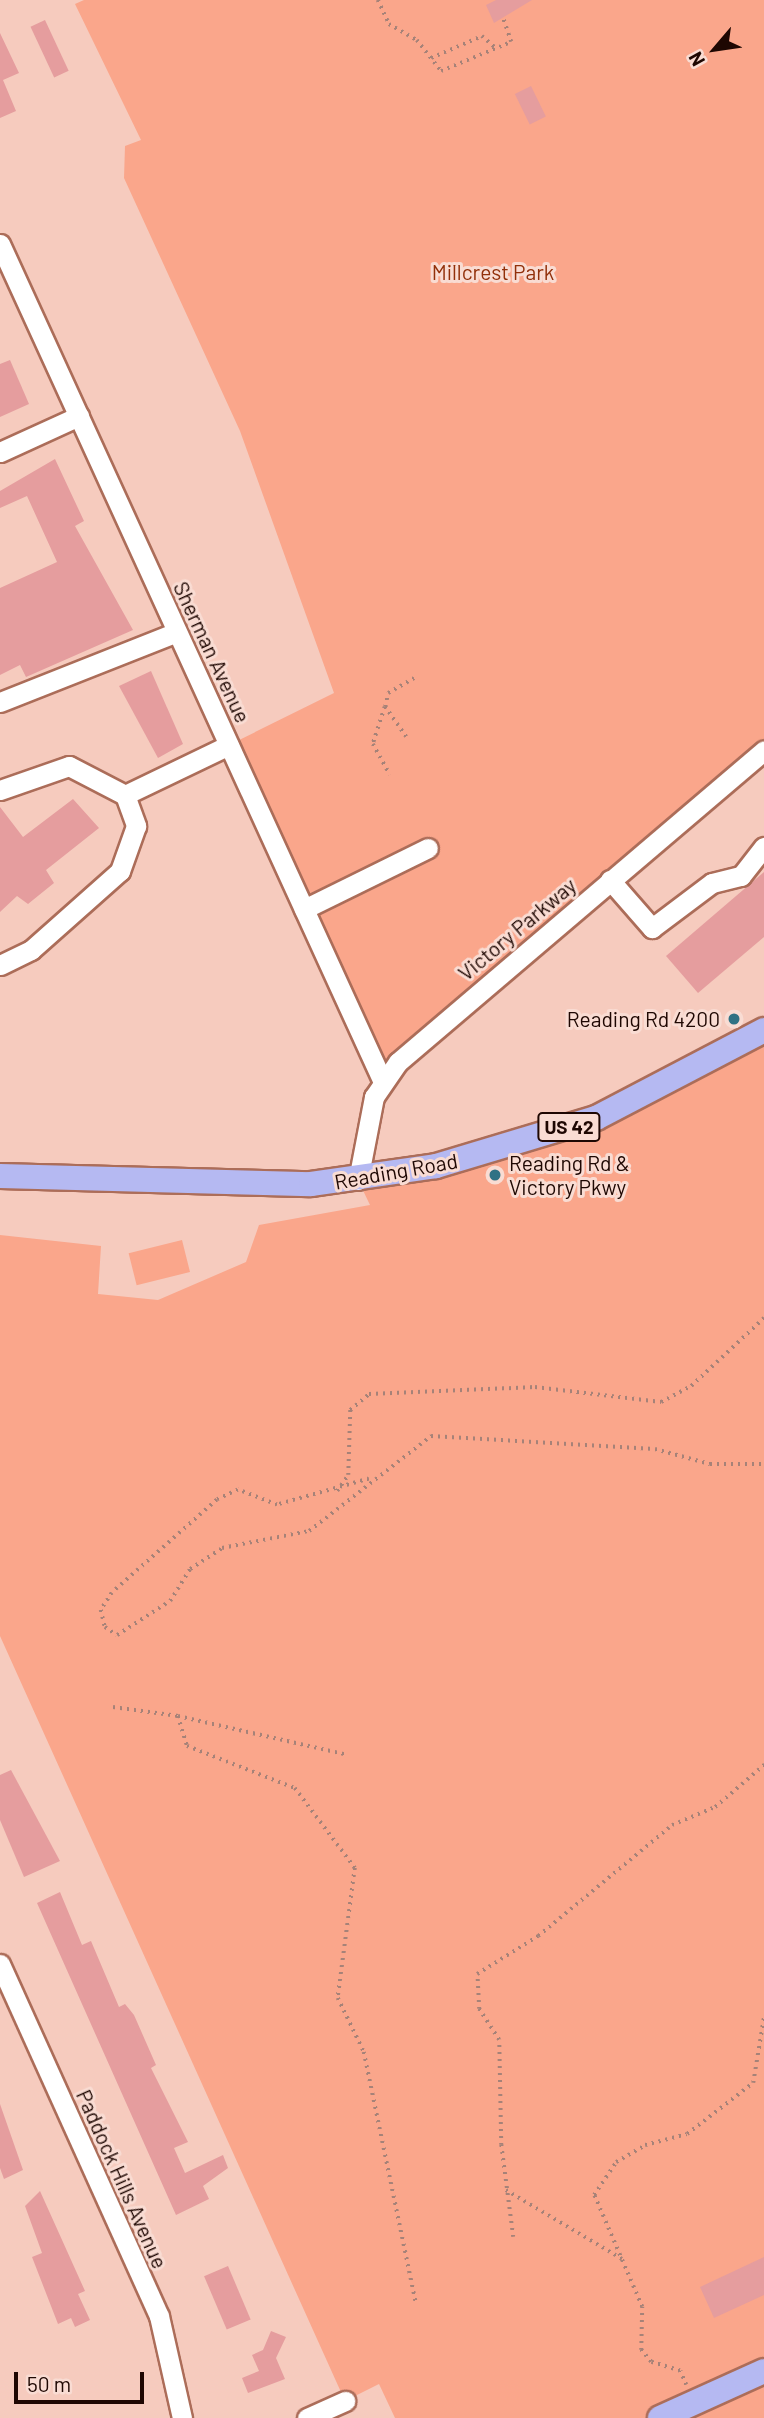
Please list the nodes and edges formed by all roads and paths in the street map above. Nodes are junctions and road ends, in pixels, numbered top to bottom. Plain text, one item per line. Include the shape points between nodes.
1 (378, 0) edge
2 (503, 19) dead end
3 (496, 48) junction
4 (431, 58) junction
5 (0, 244) edge
6 (79, 416) junction
7 (0, 452) edge
8 (177, 632) junction
9 (414, 678) dead end
10 (0, 702) edge
11 (385, 707) junction
12 (406, 737) dead end
13 (229, 745) junction
14 (764, 750) edge
15 (390, 775) dead end
16 (0, 790) edge
17 (125, 796) junction
18 (428, 848) dead end
19 (764, 848) edge
20 (610, 880) junction
21 (304, 909) junction
22 (2, 964) edge
23 (764, 1030) edge
24 (382, 1080) junction
25 (0, 1176) edge
26 (358, 1180) junction
27 (764, 1318) edge
28 (764, 1464) edge
29 (369, 1479) junction
30 (337, 1491) junction
31 (113, 1707) dead end
32 (178, 1716) junction
33 (348, 1755) dead end
34 (764, 1765) edge
35 (0, 1964) edge
36 (764, 2017) edge
37 (506, 2190) junction
38 (513, 2237) dead end
39 (622, 2260) junction
40 (416, 2304) dead end
41 (764, 2371) edge
42 (345, 2401) dead end
43 (693, 2403) junction
44 (182, 2418) edge
45 (307, 2418) edge
46 (660, 2418) edge

1 - 4 path via 389,24 417,40
2 - 3 path via 511,42
3 - 4 path via 482,36
3 - 4 path via 441,71
5 - 6 street, Sherman Avenue
6 - 7 street
6 - 8 street, Sherman Avenue
8 - 10 street
8 - 13 street, Sherman Avenue
9 - 11 path via 388,693
11 - 12 path
11 - 15 path via 373,744
13 - 17 street
13 - 21 street, Sherman Avenue
14 - 20 street, Victory Parkway
16 - 17 street via 69,766
17 - 22 street via 136,827 120,870 31,950
18 - 21 street
19 - 20 street via 741,876 712,883 652,928
20 - 24 street, Victory Parkway
21 - 24 street, Sherman Avenue
23 - 26 main road, Reading Road / US 42 via 650,1092 554,1133
24 - 26 street
25 - 26 main road, Reading Road / US 42
27 - 30 path via 691,1386 661,1402 535,1387 429,1386 369,1394 350,1410 348,1475
28 - 29 path via 710,1464 655,1449 431,1436
29 - 30 path
29 - 30 path via 309,1531 222,1548 190,1569 170,1601 117,1635 105,1627 101,1611 112,1593 218,1500 238,1490 277,1505
31 - 32 path
32 - 33 path
32 - 40 path via 187,1746 295,1788 355,1868 338,1998 364,2052
34 - 37 path via 715,1807 672,1825 538,1936 477,1975 479,2008 499,2040
35 - 44 street, Paddock Hills Avenue via 159,2316
36 - 39 path via 753,2083 687,2134 645,2145 599,2181 594,2195
37 - 38 path
37 - 39 path
39 - 43 path via 642,2307 641,2350 651,2362 680,2371
41 - 43 main road
42 - 45 street
43 - 46 main road

